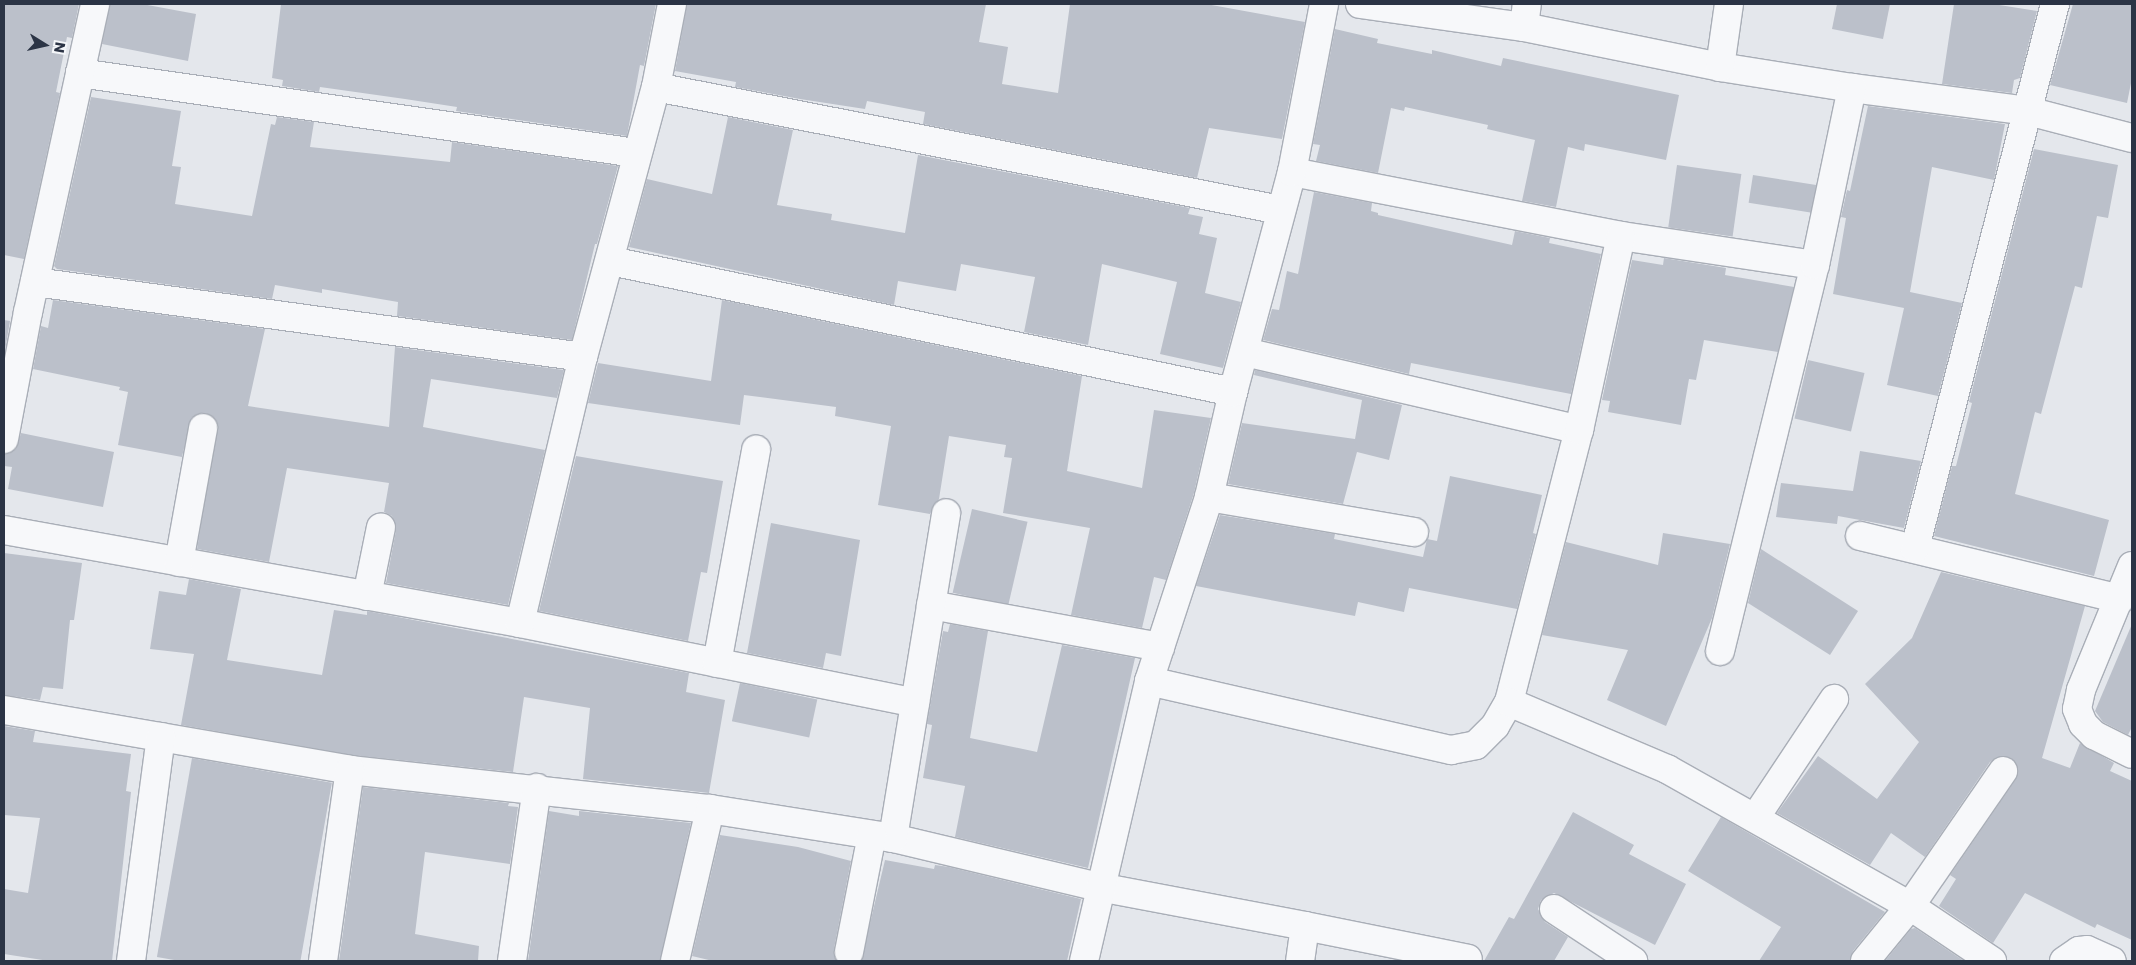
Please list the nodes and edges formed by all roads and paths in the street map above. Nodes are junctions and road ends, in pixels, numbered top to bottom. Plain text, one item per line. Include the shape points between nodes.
1 (95, 4) edge
2 (672, 4) edge
3 (1324, 4) edge
4 (1360, 4) edge
5 (1729, 4) edge
6 (2055, 4) edge
7 (1526, 15) edge
8 (1720, 67) junction
9 (80, 73) junction
10 (656, 87) junction
11 (1852, 88) junction
12 (2028, 111) junction
13 (2132, 138) edge
14 (636, 153) junction
15 (1292, 172) junction
16 (1280, 210) junction
17 (1621, 236) junction
18 (611, 261) junction
19 (1815, 264) junction
20 (35, 282) junction
21 (16, 310) edge
22 (1245, 352) junction
23 (583, 357) junction
24 (1233, 392) junction
25 (203, 428) dead end
26 (1579, 430) junction
27 (4, 439) edge
28 (756, 450) dead end
29 (1209, 497) junction
30 (946, 513) dead end
31 (381, 527) dead end
32 (4, 530) edge
33 (1414, 532) dead end
34 (1860, 536) dead end
35 (1914, 548) junction
36 (179, 562) junction
37 (2132, 566) edge
38 (367, 596) junction
39 (2121, 599) junction
40 (931, 605) junction
41 (520, 623) junction
42 (1160, 647) junction
43 (1720, 651) dead end
44 (717, 663) junction
45 (1149, 681) junction
46 (1834, 699) dead end
47 (1509, 702) junction
48 (915, 703) junction
49 (4, 710) edge
50 (160, 737) junction
51 (2132, 754) edge
52 (350, 770) junction
53 (2003, 771) dead end
54 (537, 788) junction
55 (710, 809) junction
56 (1755, 818) junction
57 (883, 837) junction
58 (1099, 887) junction
59 (1910, 906) junction
60 (1554, 908) dead end
61 (1305, 926) junction
62 (849, 952) dead end
63 (1468, 959) dead end
64 (131, 961) edge
65 (323, 961) edge
66 (512, 961) edge
67 (675, 961) edge
68 (1084, 961) edge
69 (1300, 961) edge
70 (1633, 961) edge
71 (1865, 961) edge
72 (1992, 961) edge
73 (2064, 961) edge
74 (2112, 961) edge

1 - 9 street
2 - 10 street
3 - 15 street
4 - 7 street
5 - 8 street
6 - 12 street
7 - 8 street
8 - 11 street
9 - 14 street
9 - 20 street
10 - 14 street
10 - 16 street
11 - 12 street
11 - 19 street
12 - 13 street
12 - 35 street
14 - 18 street
15 - 16 street
15 - 17 street
16 - 22 street
17 - 19 street
17 - 26 street
18 - 23 street
18 - 24 street
19 - 43 street
20 - 21 street
20 - 23 street
21 - 27 street
22 - 24 street
22 - 26 street
23 - 41 street
24 - 29 street
25 - 36 street
26 - 47 street
28 - 44 street
29 - 33 street
29 - 42 street
30 - 40 street
31 - 38 street
32 - 36 street
34 - 35 street
35 - 39 street
36 - 38 street
37 - 39 street
38 - 41 street
39 - 51 street via 2081,690 2077,709 2083,724 2094,735
40 - 42 street
40 - 48 street
41 - 44 street
42 - 45 street
44 - 48 street
45 - 47 street via 1451,750 1476,745 1495,726
45 - 58 street
46 - 56 street
47 - 56 street via 1667,769
48 - 57 street
49 - 50 street
50 - 52 street
50 - 64 street
52 - 54 street
52 - 65 street
53 - 59 street
54 - 55 street
54 - 66 street
55 - 57 street
55 - 67 street
56 - 59 street
57 - 58 street
57 - 62 street
58 - 61 street
58 - 68 street
59 - 71 street
59 - 72 street
60 - 70 street
61 - 63 street
61 - 69 street
73 - 74 street via 2079,951 2087,950

